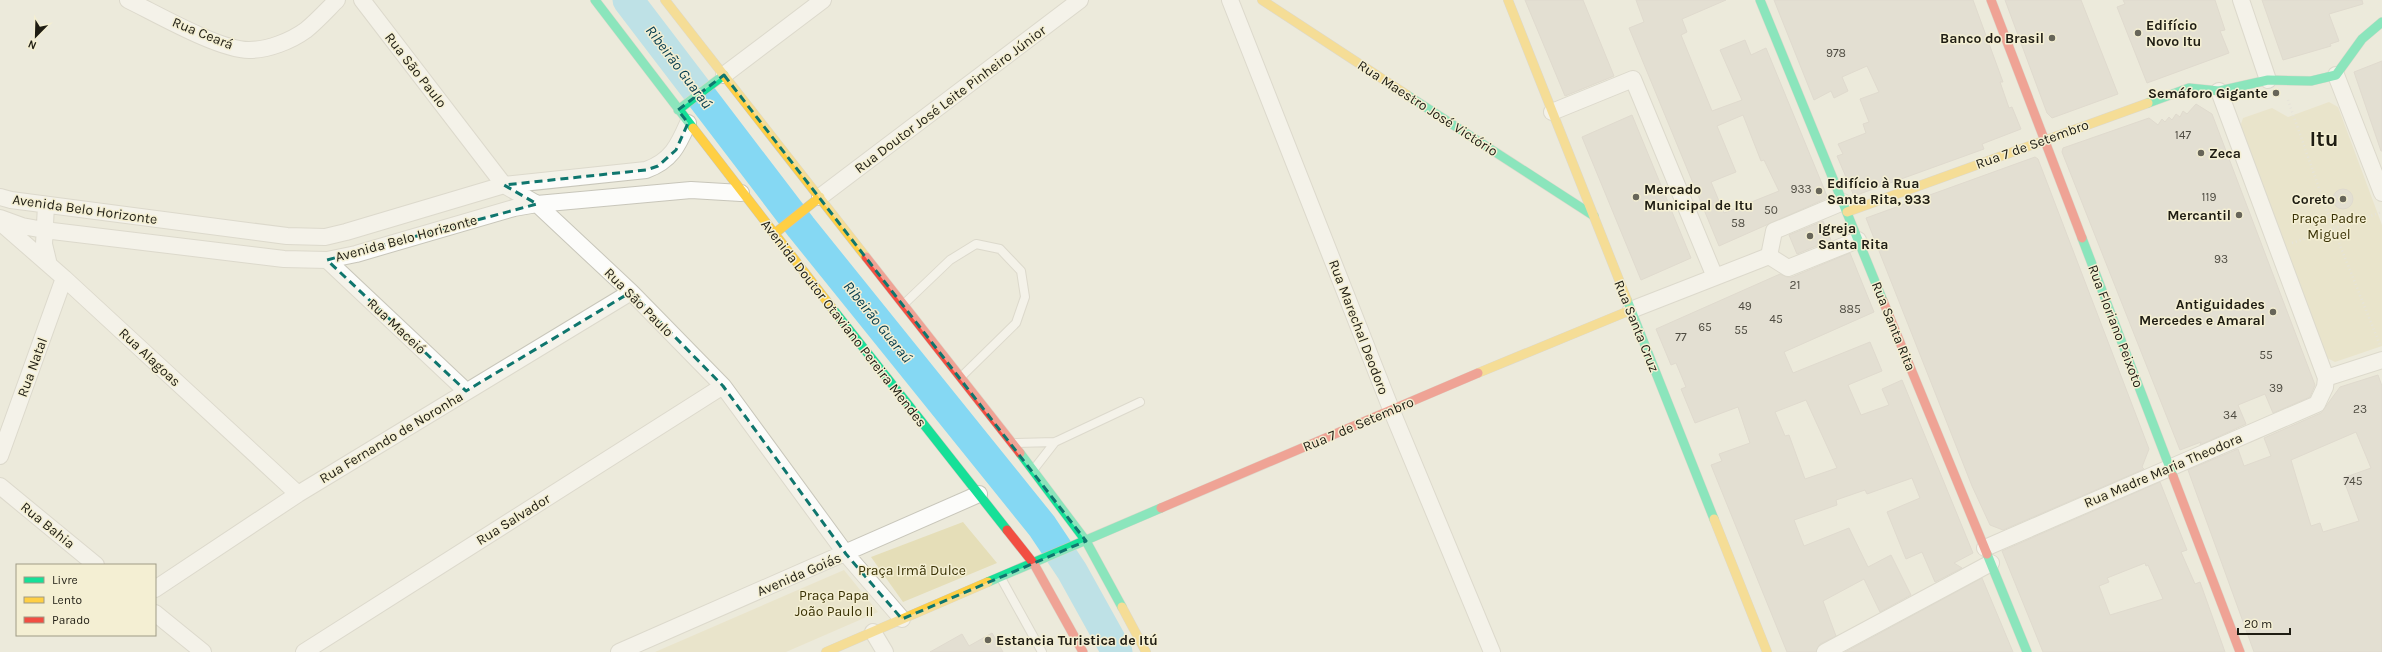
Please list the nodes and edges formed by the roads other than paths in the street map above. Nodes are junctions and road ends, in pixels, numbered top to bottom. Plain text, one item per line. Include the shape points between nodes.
1 (128, 0) edge
2 (337, 0) edge
3 (362, 0) edge
4 (594, 0) edge
5 (665, 0) edge
6 (823, 0) edge
7 (1080, 0) edge
8 (1230, 0) edge
9 (1262, 0) edge
10 (1508, 0) edge
11 (1760, 0) edge
12 (1991, 0) edge
13 (2241, 0) edge
14 (2382, 22) edge
15 (724, 75) junction
16 (2336, 75) junction
17 (2268, 80) junction
18 (2219, 91) junction
19 (678, 110) junction
20 (1552, 112) junction
21 (688, 123) junction
22 (2043, 140) junction
23 (504, 185) junction
24 (741, 193) junction
25 (2382, 193) edge
26 (0, 197) edge
27 (820, 197) junction
28 (537, 204) junction
29 (46, 205) junction
30 (1845, 207) junction
31 (1594, 216) junction
32 (0, 218) edge
33 (0, 222) edge
34 (44, 230) junction
35 (346, 232) junction
36 (774, 234) junction
37 (300, 238) junction
38 (1858, 240) junction
39 (356, 254) junction
40 (1769, 256) junction
41 (301, 260) junction
42 (327, 260) junction
43 (49, 265) junction
44 (1715, 277) junction
45 (64, 278) junction
46 (631, 292) junction
47 (903, 304) junction
48 (1631, 310) junction
49 (2382, 360) edge
50 (960, 378) junction
51 (2326, 378) junction
52 (723, 386) junction
53 (466, 391) junction
54 (1140, 402) dead end
55 (1391, 409) junction
56 (1055, 442) junction
57 (1012, 443) junction
58 (0, 456) edge
59 (2171, 466) junction
60 (1034, 470) junction
61 (0, 486) edge
62 (298, 494) junction
63 (979, 494) junction
64 (1086, 541) junction
65 (1985, 548) junction
66 (846, 554) junction
67 (1991, 563) junction
68 (95, 564) edge
69 (1034, 564) junction
70 (1001, 577) junction
71 (156, 588) edge
72 (156, 614) edge
73 (902, 619) junction
74 (873, 632) junction
75 (203, 652) edge
76 (304, 652) edge
77 (619, 652) edge
78 (826, 652) edge
79 (885, 652) edge
80 (1042, 652) edge
81 (1083, 652) edge
82 (1146, 652) edge
83 (1492, 652) edge
84 (1767, 652) edge
85 (1825, 652) edge
86 (2027, 652) edge
87 (2240, 652) edge

1 - 2 street, Rua Ceará via 202,36 225,45 249,50 276,45 306,30
3 - 23 street, Rua São Paulo
4 - 19 street, Avenida Doutor Otaviano Pereira Mendes
5 - 15 street
6 - 15 street
7 - 27 street, Rua Doutor José Leite Pinheiro Júnior
8 - 55 street, Rua Marechal Deodoro
9 - 31 street, Rua Maestro José Victório
10 - 20 street, Rua Santa Cruz
11 - 30 street, Rua Santa Rita
12 - 22 street, Rua Floriano Peixoto
13 - 17 street
14 - 16 street via 2362,39
15 - 19 street
15 - 27 street
16 - 17 street via 2311,81
16 - 25 street
17 - 18 street
18 - 22 street, Rua 7 de Setembro via 2189,88
18 - 51 street
19 - 21 street, Avenida Doutor Otaviano Pereira Mendes
20 - 31 street, Rua Santa Cruz
20 - 44 street via 1634,79
21 - 23 street, Avenida Belo Horizonte via 676,150 667,160 646,170
21 - 24 street, Avenida Doutor Otaviano Pereira Mendes
22 - 30 street, Rua 7 de Setembro
22 - 59 street, Rua Floriano Peixoto
23 - 28 street, Rua São Paulo
23 - 35 street, Avenida Belo Horizonte
24 - 28 street, Avenida Belo Horizonte via 691,190
24 - 36 street, Avenida Doutor Otaviano Pereira Mendes
26 - 29 street, Avenida Belo Horizonte
27 - 36 street
27 - 47 street
28 - 39 street, Avenida Belo Horizonte via 514,208
28 - 46 street, Rua São Paulo
29 - 34 street
29 - 37 street, Avenida Belo Horizonte
30 - 38 street, Rua Santa Rita
30 - 40 street, Rua 7 de Setembro via 1774,231
31 - 48 street, Rua Santa Cruz
32 - 34 street, Avenida Belo Horizonte
33 - 43 street, Rua Alagoas
34 - 41 street, Avenida Belo Horizonte
34 - 43 street
35 - 37 street, Avenida Belo Horizonte via 324,237
35 - 39 street
36 - 63 street, Avenida Doutor Otaviano Pereira Mendes
37 - 41 street
38 - 40 street via 1788,268
38 - 65 street, Rua Santa Rita
39 - 42 street, Avenida Belo Horizonte
40 - 44 street
41 - 42 street, Avenida Belo Horizonte
42 - 53 street, Rua Maceió
43 - 45 street, Rua Alagoas
44 - 48 street
45 - 58 street, Rua Natal
45 - 62 street, Rua Alagoas
46 - 52 street, Rua São Paulo
46 - 53 street, Rua Fernando de Noronha
47 - 50 street
47 - 50 lane via 950,260 976,244 1000,249 1021,271 1025,297 1016,323
48 - 55 street, Rua 7 de Setembro
48 - 84 street, Rua Santa Cruz
49 - 51 street
50 - 57 street
51 - 59 street, Rua Madre Maria Theodora via 2325,387 2316,404
52 - 66 street, Rua São Paulo
52 - 76 street, Rua Salvador
53 - 62 street, Rua Fernando de Noronha
54 - 56 lane
55 - 64 street, Rua 7 de Setembro
55 - 83 street, Rua Marechal Deodoro
56 - 57 lane
56 - 60 lane
57 - 60 street
59 - 65 street, Rua Madre Maria Theodora
59 - 87 street, Rua Floriano Peixoto
60 - 64 street
61 - 68 street, Rua Bahia
62 - 71 street, Rua Fernando de Noronha
63 - 66 street, Avenida Goiás
63 - 69 street, Avenida Doutor Otaviano Pereira Mendes
64 - 69 street, Rua 7 de Setembro
64 - 82 street
65 - 67 street, Rua Santa Rita
66 - 73 street, Rua São Paulo
66 - 77 street, Avenida Goiás
67 - 85 street
67 - 86 street, Rua Santa Rita
69 - 70 street
69 - 81 street, Avenida Doutor Otaviano Pereira Mendes
70 - 73 street
70 - 80 lane
72 - 75 street
73 - 74 street
74 - 78 street
74 - 79 street

